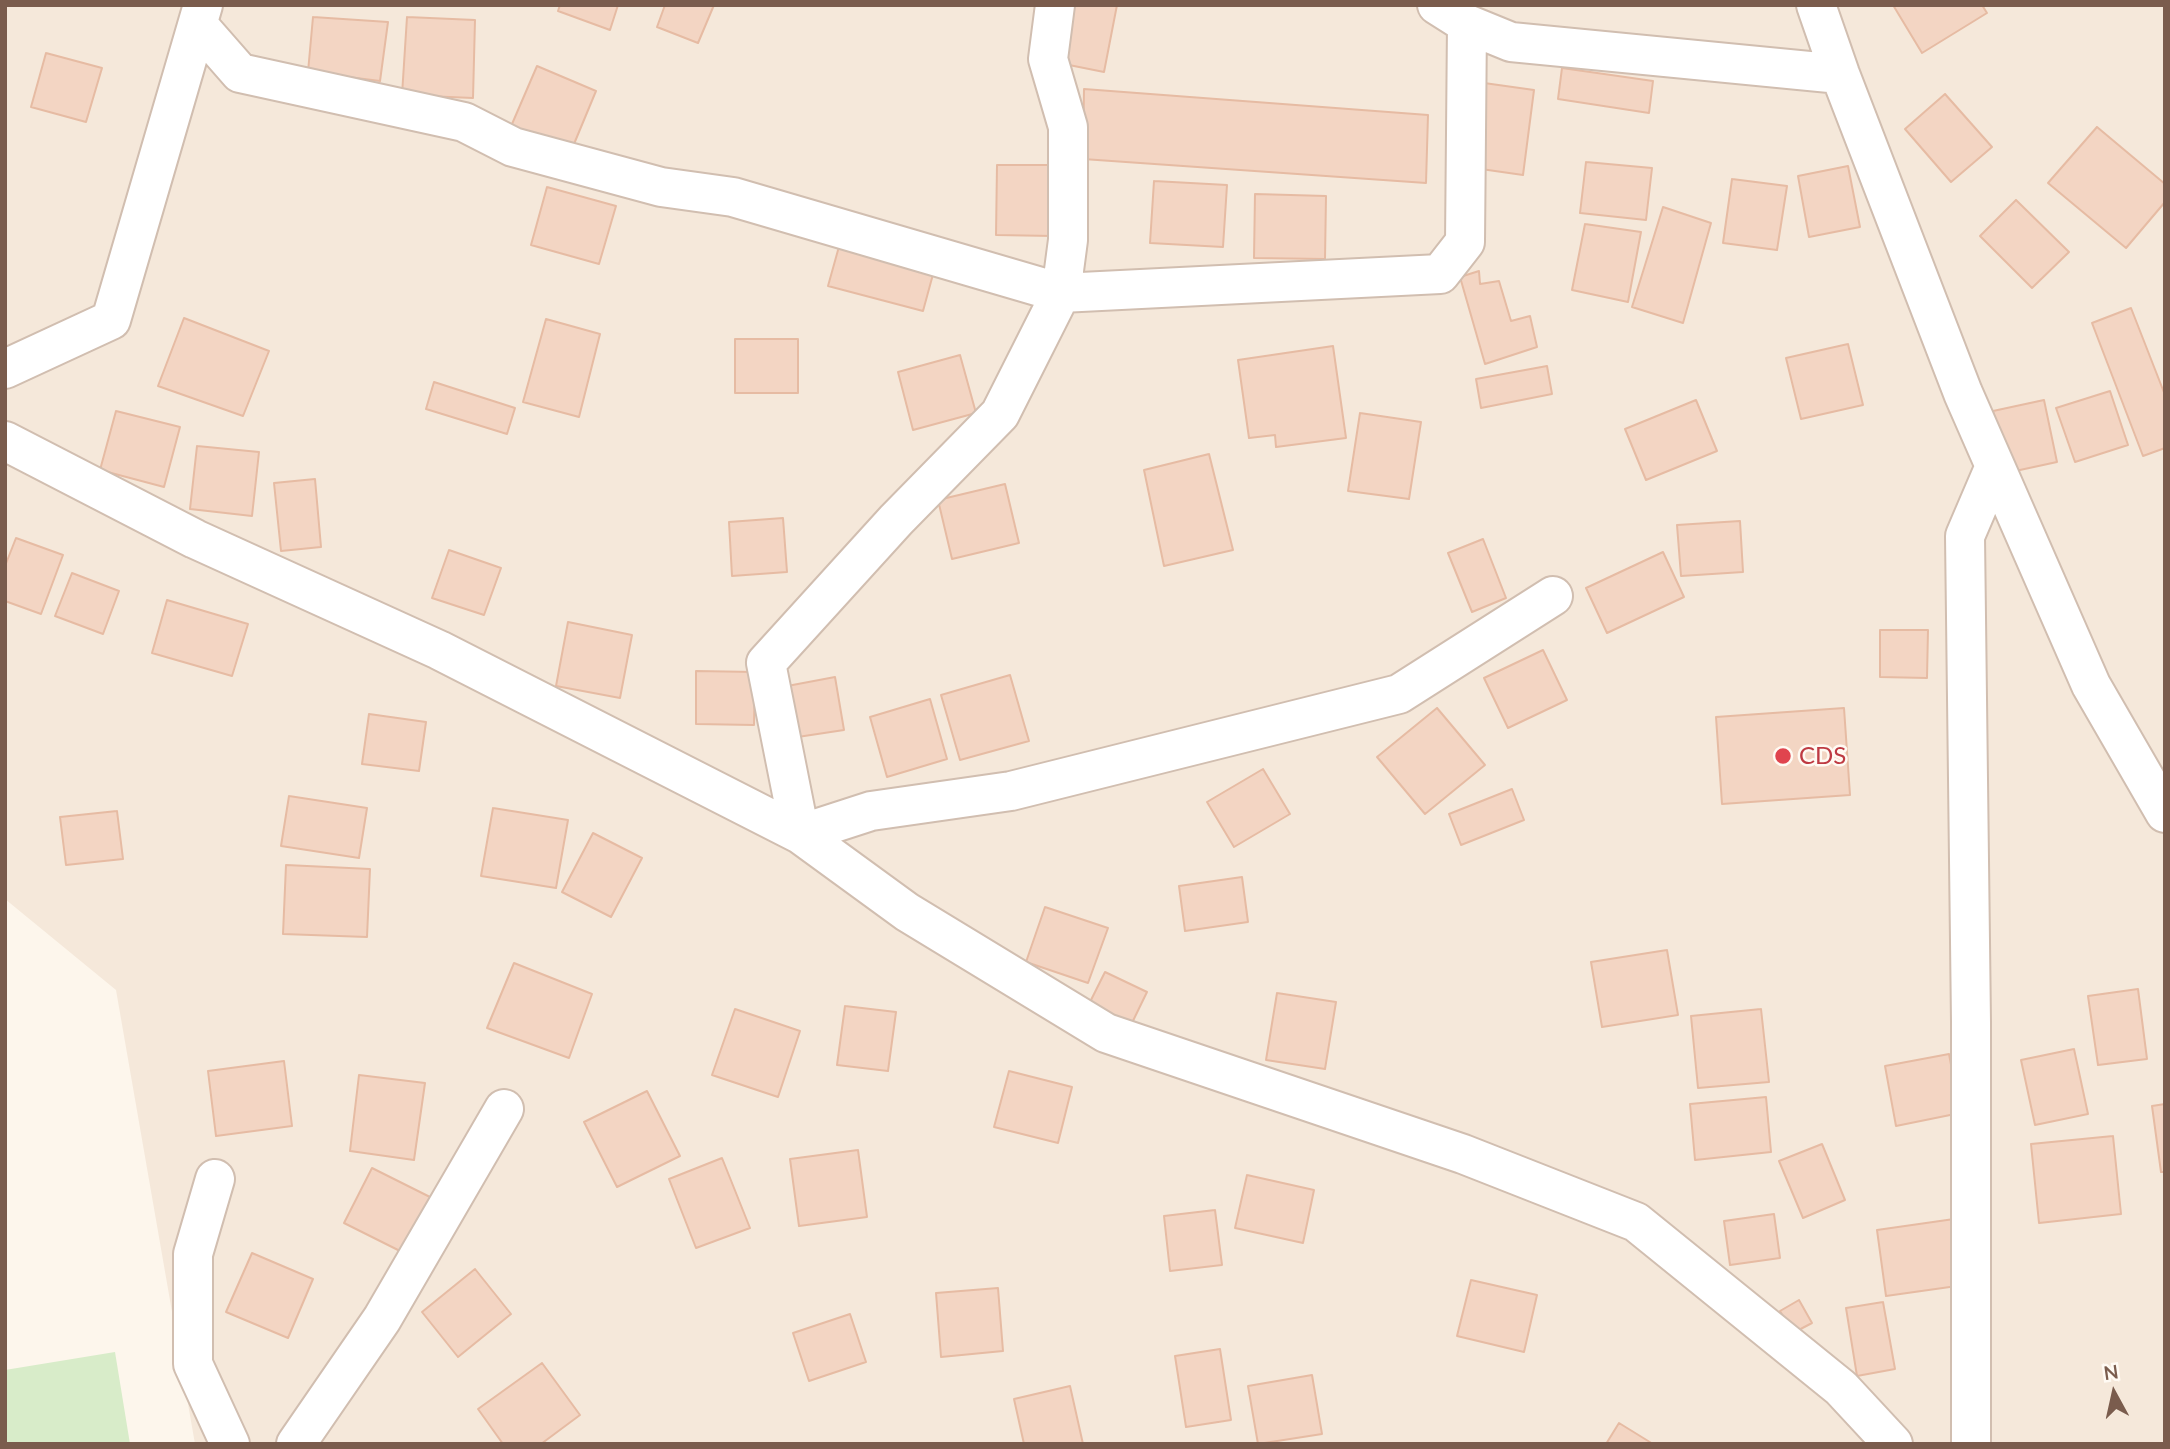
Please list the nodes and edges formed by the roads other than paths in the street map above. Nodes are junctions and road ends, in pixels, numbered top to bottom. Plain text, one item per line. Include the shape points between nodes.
1 (1055, 5) edge
2 (1816, 5) edge
3 (200, 15) edge
4 (1452, 15) edge
5 (1840, 74) junction
6 (1061, 293) junction
7 (5, 369) edge
8 (5, 441) edge
9 (1995, 466) junction
10 (1553, 596) dead end
11 (2165, 813) edge
12 (800, 834) junction
13 (504, 1109) dead end
14 (215, 1178) dead end
15 (230, 1444) edge
16 (296, 1444) edge
17 (1893, 1444) edge
18 (1971, 1444) edge

1 - 6 street via 1048,59 1068,127 1068,240
2 - 5 street
3 - 6 street via 240,73 464,122 513,147 661,187 733,197
3 - 7 street via 111,320
4 - 5 street via 1511,42
4 - 6 street via 1465,242 1440,274
5 - 9 street
6 - 12 street via 1000,414 766,663
8 - 12 street via 195,539 439,650
9 - 11 street via 2091,685
9 - 18 street via 1965,536
10 - 12 street via 1399,694 1011,791 871,811
12 - 17 street via 907,912 1106,1033 1463,1154 1636,1222 1841,1388
13 - 16 street via 382,1319
14 - 15 street via 193,1254 193,1364

